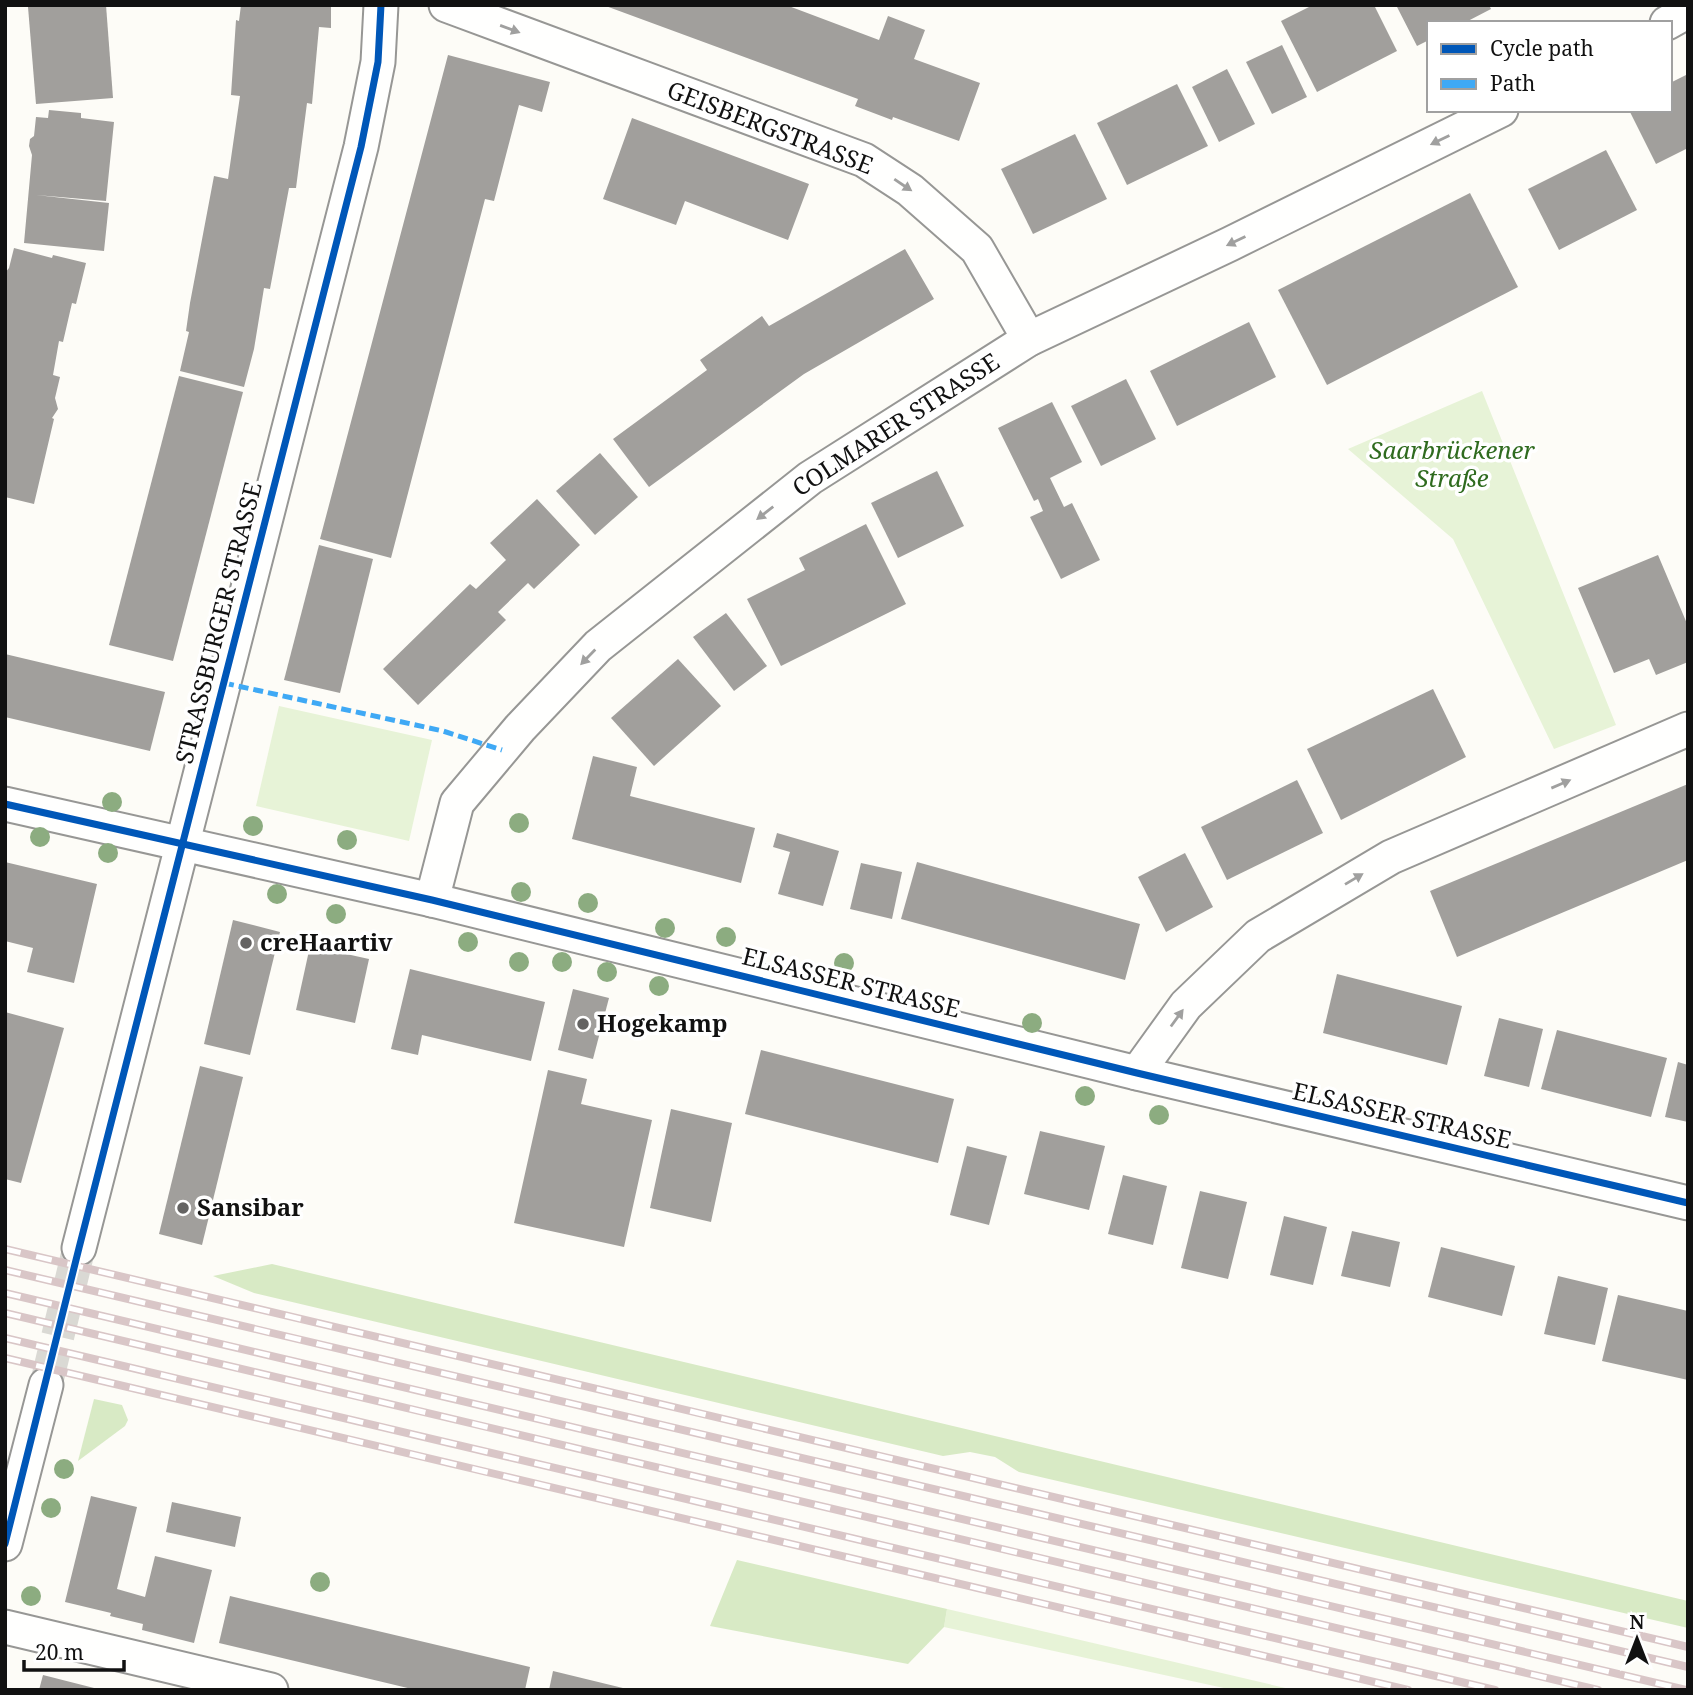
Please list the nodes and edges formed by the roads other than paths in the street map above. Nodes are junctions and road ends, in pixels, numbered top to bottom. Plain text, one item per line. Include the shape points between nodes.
1 (381, 5) edge
2 (446, 5) edge
3 (1688, 12) edge
4 (1671, 21) edge
5 (1497, 112) edge
6 (1029, 339) junction
7 (1688, 729) edge
8 (5, 804) edge
9 (183, 845) junction
10 (432, 901) junction
11 (1137, 1073) junction
12 (1688, 1203) edge
13 (79, 1248) tunnel mouth
14 (46, 1385) tunnel mouth
15 (5, 1544) edge
16 (5, 1627) edge
17 (271, 1690) edge

1 - 9 street, STRASSBURGER STRASSE via 378,62 361,147
2 -> 6 street, GEISBERGSTRASSE via 864,160 910,190 976,249
3 - 4 street
5 -> 6 street, COLMARER STRASSE
6 -> 10 street, COLMARER STRASSE via 810,478 598,646 457,803
11 -> 7 street via 1186,1005 1258,936 1391,857
8 - 9 street, ELSASSER STRASSE
9 - 10 street, ELSASSER STRASSE
9 - 13 street, STRASSBURGER STRASSE
10 - 11 street, ELSASSER STRASSE
11 - 12 street, ELSASSER STRASSE
14 - 15 street
16 - 17 street

